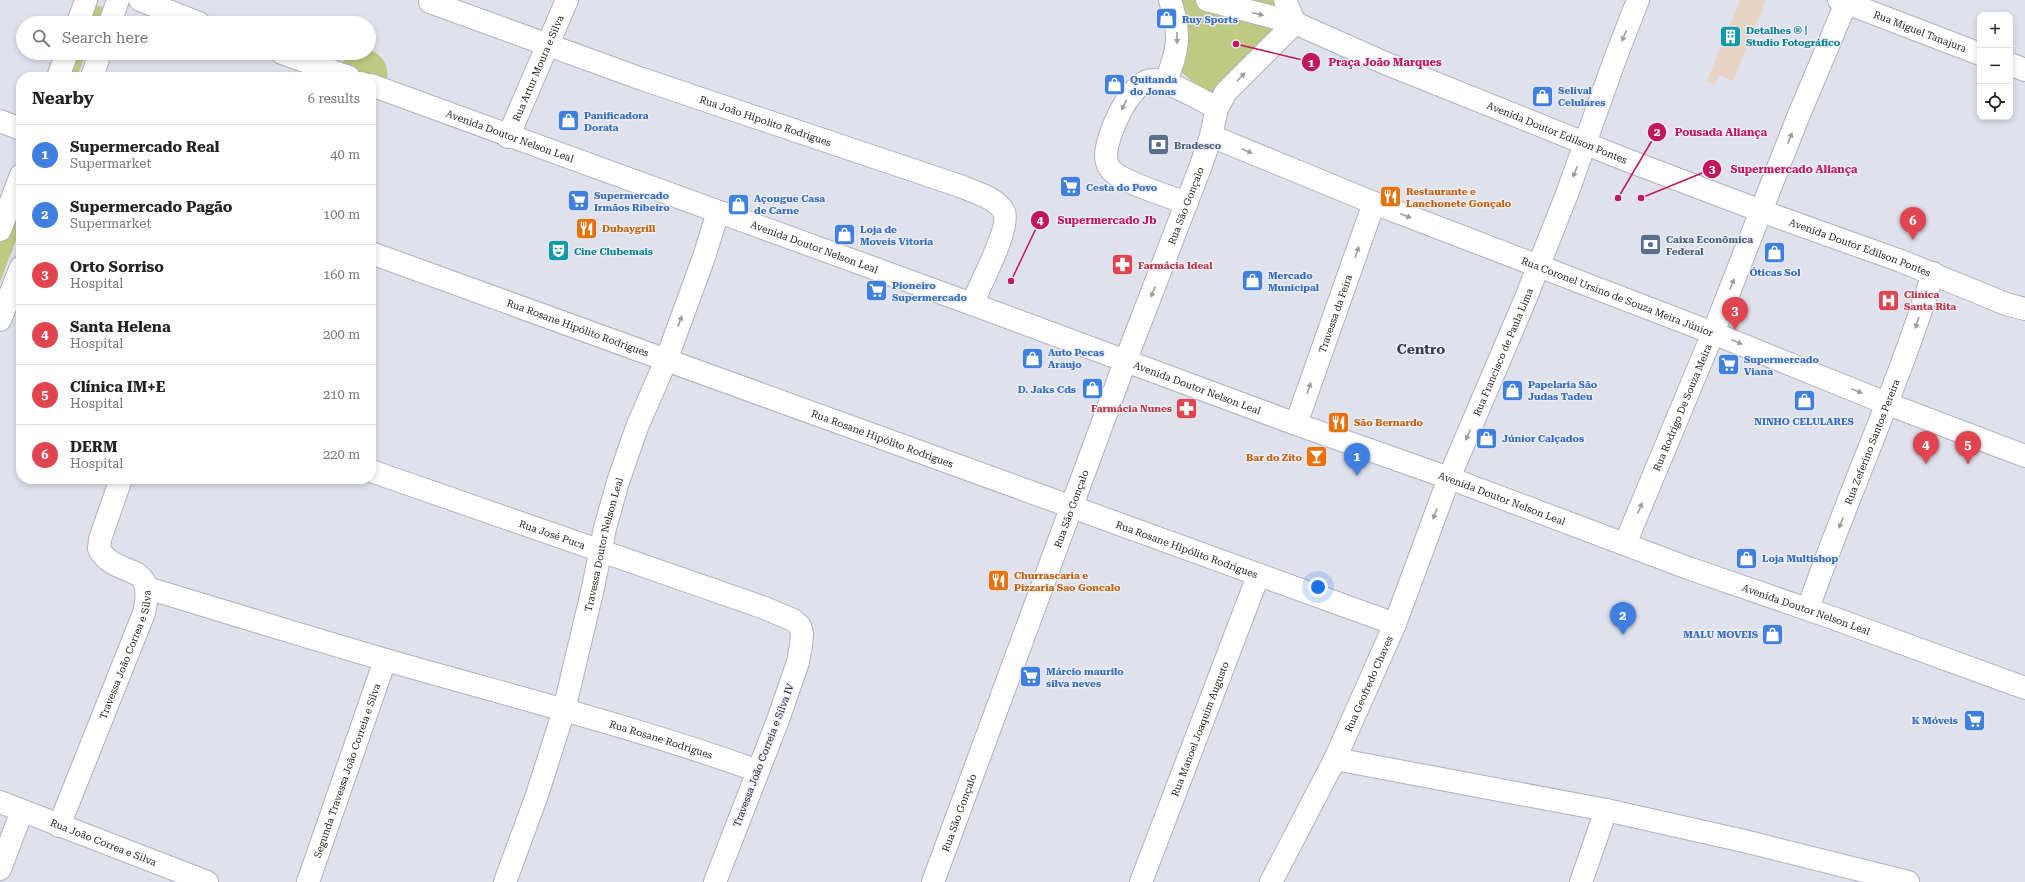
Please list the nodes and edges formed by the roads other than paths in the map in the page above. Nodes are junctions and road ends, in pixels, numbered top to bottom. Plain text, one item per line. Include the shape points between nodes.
1 (86, 0) edge
2 (118, 0) edge
3 (140, 0) edge
4 (567, 0) edge
5 (1170, 0) edge
6 (1207, 0) edge
7 (1285, 0) edge
8 (1638, 0) edge
9 (430, 2) dead end
10 (1842, 2) edge
11 (80, 16) edge
12 (112, 16) edge
13 (181, 16) edge
14 (1294, 23) junction
15 (548, 45) junction
16 (1977, 53) edge
17 (64, 60) edge
18 (98, 60) edge
19 (301, 60) edge
20 (2013, 65) edge
21 (2025, 70) edge
22 (60, 72) edge
23 (94, 72) edge
24 (334, 72) edge
25 (1165, 83) junction
26 (376, 87) edge
27 (1217, 108) junction
28 (0, 121) edge
29 (16, 127) edge
30 (1211, 136) junction
31 (508, 137) junction
32 (1586, 143) junction
33 (16, 188) edge
34 (1187, 203) junction
35 (1374, 203) junction
36 (1761, 211) junction
37 (718, 212) junction
38 (0, 230) edge
39 (376, 255) edge
40 (1538, 267) junction
41 (1933, 273) junction
42 (16, 280) edge
43 (972, 304) junction
44 (2025, 309) edge
45 (0, 320) edge
46 (1713, 333) junction
47 (667, 358) junction
48 (1125, 362) junction
49 (1888, 404) junction
50 (1296, 424) junction
51 (2025, 456) edge
52 (376, 473) edge
53 (1449, 478) junction
54 (119, 484) edge
55 (1070, 508) junction
56 (1625, 544) junction
57 (600, 550) junction
58 (1258, 576) junction
59 (147, 588) junction
60 (1808, 609) junction
61 (1395, 624) junction
62 (800, 626) joint
63 (385, 660) junction
64 (2025, 688) edge
65 (564, 710) junction
66 (1335, 759) junction
67 (758, 771) junction
68 (0, 802) edge
69 (1606, 810) junction
70 (22, 811) junction
71 (60, 826) junction
72 (0, 869) edge
73 (207, 882) edge
74 (308, 882) edge
75 (505, 882) edge
76 (715, 882) edge
77 (933, 882) edge
78 (1141, 882) edge
79 (1271, 882) edge
80 (1581, 882) edge
81 (1908, 882) edge

1 - 11 street
2 - 12 street
3 - 13 street
4 - 15 street, Rua Artur Moura e Silva
5 -> 25 street via 1175,16 1177,52
6 -> 14 street, Avenida Doutor Edilson Pontes
7 - 14 street
8 -> 32 street, Rua Francisco de Paula Lima
9 - 15 street, Rua João Hipolito Rodrigues
10 - 16 street, Rua Miguel Tanajura
36 -> 10 street, Rua Rodrigo De Souza Meira
27 -> 14 street via 1226,92
14 - 32 street, Avenida Doutor Edilson Pontes
15 - 31 street, Rua Artur Moura e Silva
15 - 43 street, Rua João Hipolito Rodrigues via 986,197 1004,213 1005,225
17 - 22 street
18 - 23 street
19 - 24 street
20 - 21 street
25 - 27 street
25 -> 34 street via 1143,81 1131,93 1110,139 1106,158 1111,169 1119,176
26 - 31 street, Avenida Doutor Nelson Leal
27 - 30 street
28 - 29 street
30 - 34 street, Rua São Gonçalo
30 -> 35 street, Rua Coronel Ursino de Souza Meira Júnior
31 - 37 street, Avenida Doutor Nelson Leal
32 - 36 street, Avenida Doutor Edilson Pontes
32 -> 40 street, Rua Francisco de Paula Lima
33 - 38 street
34 -> 48 street, Rua São Gonçalo
35 -> 40 street, Rua Coronel Ursino de Souza Meira Júnior
50 -> 35 street, Travessa da Feira
36 - 41 street, Avenida Doutor Edilson Pontes
46 -> 36 street, Rua Rodrigo De Souza Meira
37 - 43 street, Avenida Doutor Nelson Leal
47 -> 37 street, Travessa Doutor Nelson Leal
39 - 47 street, Rua Rosane Hipólito Rodrigues
40 - 46 street, Rua Coronel Ursino de Souza Meira Júnior
40 -> 53 street, Rua Francisco de Paula Lima
41 - 44 street, Avenida Doutor Edilson Pontes via 2006,304
41 -> 49 street, Rua Zeferino Santos Pereira
42 - 45 street
43 - 48 street, Avenida Doutor Nelson Leal
46 -> 49 street, Rua Coronel Ursino de Souza Meira Júnior
56 -> 46 street, Rua Rodrigo De Souza Meira
47 - 55 street, Rua Rosane Hipólito Rodrigues
47 - 57 street, Travessa Doutor Nelson Leal via 634,434
48 - 50 street, Avenida Doutor Nelson Leal
48 - 55 street, Rua São Gonçalo
49 - 51 street, Rua Coronel Ursino de Souza Meira Júnior
49 -> 60 street, Rua Zeferino Santos Pereira
50 - 53 street, Avenida Doutor Nelson Leal
52 - 57 street, Rua José Puca
53 - 56 street, Avenida Doutor Nelson Leal
53 -> 61 street, Rua Geofredo Chaves
54 - 59 street, Travessa João Correa e Silva via 100,539 99,549 109,561 127,568 142,578
55 - 58 street, Rua Rosane Hipólito Rodrigues
55 - 77 street, Rua São Gonçalo
56 - 60 street, Avenida Doutor Nelson Leal
57 - 62 street, Rua José Puca via 762,607 793,620
57 - 65 street, Travessa Doutor Nelson Leal
58 - 61 street, Rua Rosane Hipólito Rodrigues
58 - 78 street, Rua Manoel Joaquim Augusto
59 - 63 street, Rua Rosane Rodrigues
59 - 71 street, Travessa João Correa e Silva via 144,613
60 - 64 street, Avenida Doutor Nelson Leal
61 - 66 street, Rua Geofredo Chaves
62 - 67 street, Travessa João Correia e Silva IV via 802,634 798,662
63 - 65 street, Rua Rosane Rodrigues
63 - 74 street, Segunda Travessa João Correia e Silva
65 - 67 street, Rua Rosane Rodrigues
65 - 75 street, Travessa Doutor Nelson Leal
66 - 69 street
66 - 79 street, Rua Geofredo Chaves
67 - 76 street, Travessa João Correia e Silva IV
68 - 70 street, Rua João Correa e Silva
69 - 80 street
69 - 81 street via 1744,840
70 - 71 street, Rua João Correa e Silva
70 - 72 street
71 - 73 street, Rua João Correa e Silva

